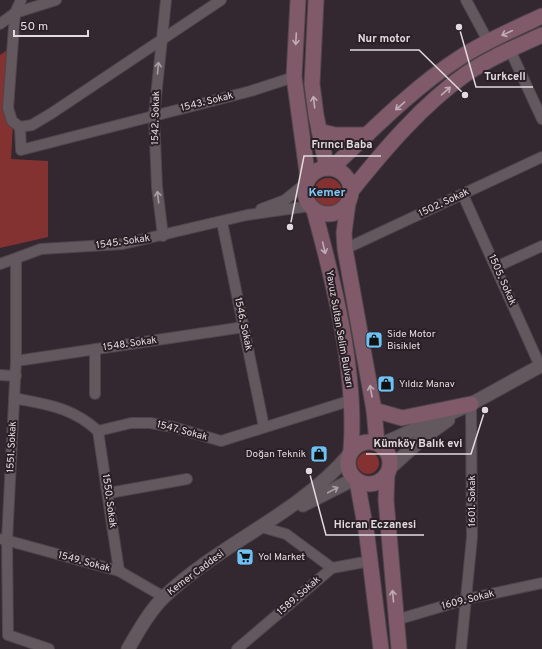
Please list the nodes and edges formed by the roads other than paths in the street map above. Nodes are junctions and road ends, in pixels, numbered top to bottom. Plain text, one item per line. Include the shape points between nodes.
1 (21, 0) edge
2 (33, 0) edge
3 (56, 0) edge
4 (166, 0) edge
5 (221, 0) edge
6 (298, 0) edge
7 (316, 0) edge
8 (466, 0) edge
9 (15, 13) junction
10 (542, 16) edge
11 (0, 24) edge
12 (542, 35) edge
13 (488, 41) junction
14 (160, 42) junction
15 (510, 50) junction
16 (294, 77) junction
17 (154, 116) junction
18 (542, 119) edge
19 (20, 127) junction
20 (319, 131) junction
21 (366, 135) junction
22 (542, 157) edge
23 (329, 168) junction
24 (307, 182) junction
25 (462, 195) junction
26 (350, 197) junction
27 (312, 208) junction
28 (246, 216) junction
29 (222, 222) junction
30 (163, 236) junction
31 (542, 246) edge
32 (345, 249) junction
33 (16, 259) junction
34 (0, 264) edge
35 (496, 267) junction
36 (244, 327) junction
37 (95, 349) junction
38 (16, 361) junction
39 (541, 365) edge
40 (0, 375) edge
41 (16, 376) junction
42 (95, 394) dead end
43 (14, 398) junction
44 (352, 400) junction
45 (471, 404) junction
46 (374, 410) junction
47 (264, 427) junction
48 (98, 431) junction
49 (379, 444) junction
50 (350, 453) junction
51 (388, 472) junction
52 (187, 480) dead end
53 (356, 480) junction
54 (109, 493) junction
55 (261, 527) junction
56 (2, 538) edge
57 (370, 561) junction
58 (332, 568) junction
59 (119, 571) junction
60 (542, 582) edge
61 (164, 597) junction
62 (467, 599) junction
63 (396, 620) junction
64 (4, 638) edge
65 (380, 648) edge
66 (49, 649) edge
67 (128, 649) edge
68 (237, 649) edge
69 (399, 649) edge
70 (461, 649) edge

1 - 9 street
2 - 9 street
3 - 9 street
4 - 14 street, 1542. Sokak
5 - 14 street
6 -> 16 main road
20 -> 7 main road via 312,84
8 - 13 street
9 - 11 street
9 - 19 street via 8,108 12,121
10 -> 13 main road
12 - 15 main road
13 -> 21 main road via 432,78
17 -> 14 street, 1542. Sokak
14 - 19 street via 52,113 32,125
15 - 18 street
26 -> 15 main road via 378,158 448,88 482,64
16 - 17 street, 1543. Sokak via 252,91
16 - 24 main road
17 - 19 street, 1543. Sokak via 21,150
30 -> 17 street, 1542. Sokak via 156,187
20 - 21 main road via 335,135
20 - 23 main road
21 - 23 main road
22 - 25 street, 1502. Sokak
23 - 24 main road via 318,170
23 - 26 main road via 343,173 351,184
24 - 27 main road via 305,196
24 - 28 street via 285,200
25 - 32 street, 1502. Sokak
25 - 35 street, 1505. Sokak
26 - 27 main road via 343,209 329,215
26 - 32 main road, Yavuz Sultan Selim Bulvarı via 344,233
27 - 28 street
27 -> 44 main road, Yavuz Sultan Selim Bulvarı via 324,248
28 - 29 street, 1545. Sokak
29 - 30 street, 1545. Sokak
29 - 36 street, 1546. Sokak
30 - 33 street, 1545. Sokak via 123,244 41,249
31 - 35 street
46 -> 32 main road, Yavuz Sultan Selim Bulvarı
33 - 34 street, 1545. Sokak
33 - 38 street, 1551. Sokak
35 - 39 street, 1505. Sokak
36 - 37 street, 1548. Sokak
36 - 47 street, 1546. Sokak
37 - 38 street, 1548. Sokak
37 - 42 street
38 - 41 street, 1551. Sokak
39 - 45 street
40 - 41 street
41 - 43 street, 1551. Sokak
43 - 48 street via 59,407 75,413
43 - 56 street, 1551. Sokak
44 - 47 street, 1547. Sokak
44 - 50 main road, Yavuz Sultan Selim Bulvarı
45 - 46 main road via 402,418
45 - 49 street
45 - 51 street via 423,438
45 - 62 street, 1601. Sokak via 472,537
46 - 49 main road, Yavuz Sultan Selim Bulvarı
47 - 48 street, 1547. Sokak via 221,441 150,423
48 - 54 street, 1550. Sokak
49 - 50 main road via 362,442
49 - 51 main road via 389,456
50 - 53 main road via 348,468
50 - 55 street, Kemer Caddesi via 313,490
51 - 53 main road via 383,479 371,484
63 -> 51 main road via 386,500
52 - 54 street
55 -> 53 street, Kemer Caddesi
53 - 57 main road
54 - 59 street, 1550. Sokak
55 - 58 street via 286,534
55 - 61 street, Kemer Caddesi
56 - 59 street, 1549. Sokak
56 - 64 street, 1551. Sokak
57 - 58 street
57 - 65 main road
58 - 68 street, 1589. Sokak
59 - 61 street, 1549. Sokak
60 - 62 street, 1609. Sokak
61 - 67 street, Kemer Caddesi
62 - 63 street, 1609. Sokak
62 - 70 street, 1601. Sokak
63 - 69 main road
64 - 66 street

